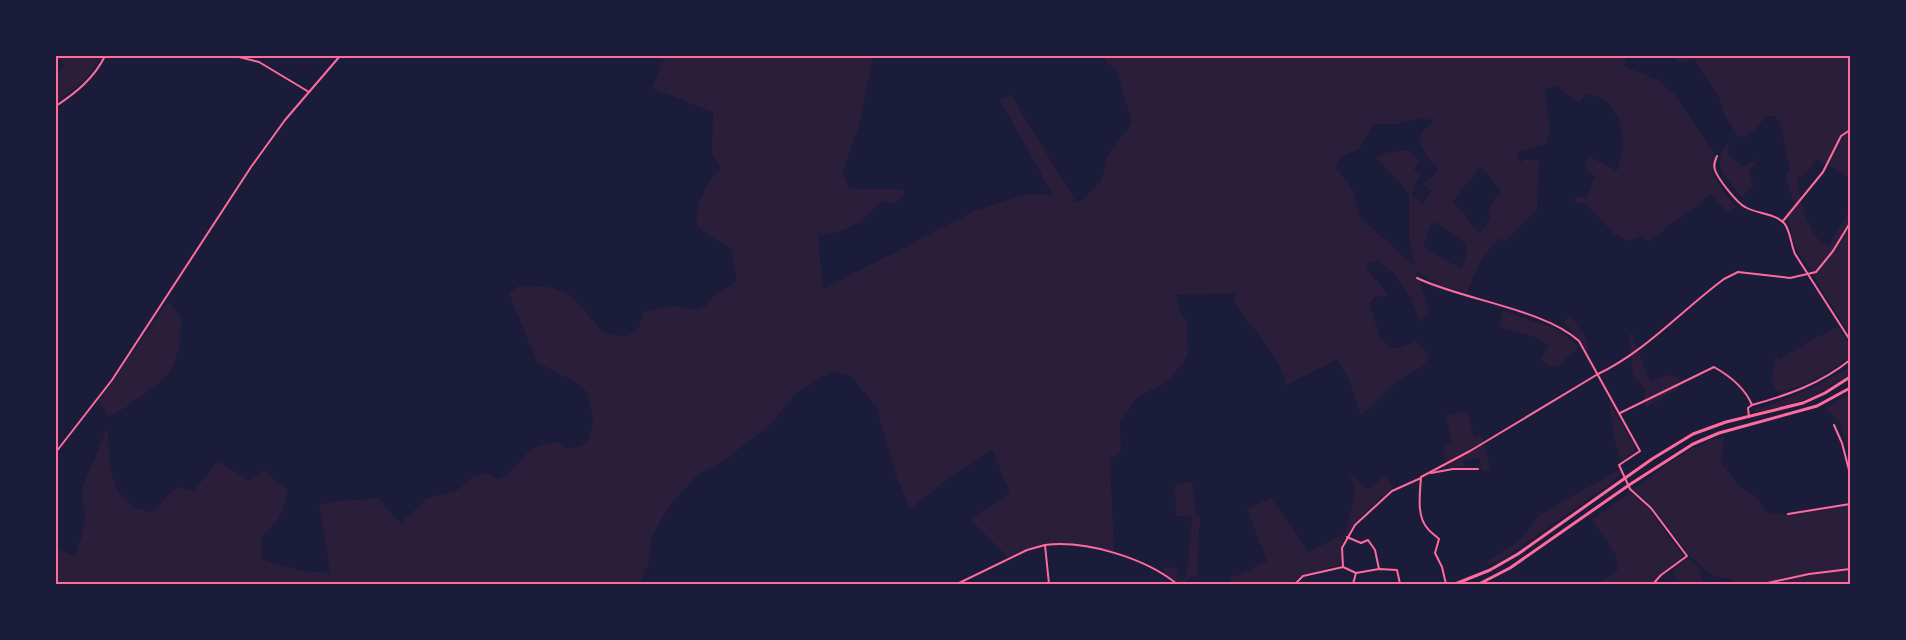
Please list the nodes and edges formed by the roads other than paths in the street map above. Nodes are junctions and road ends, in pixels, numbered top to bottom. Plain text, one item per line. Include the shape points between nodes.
1 (105, 56) edge
2 (235, 56) edge
3 (340, 56) edge
4 (309, 92) junction
5 (56, 106) edge
6 (1851, 130) edge
7 (1717, 156) dead end
8 (1783, 221) junction
9 (1851, 223) edge
10 (1808, 274) junction
11 (1417, 278) dead end
12 (1851, 340) edge
13 (1851, 360) edge
14 (1598, 374) junction
15 (1851, 377) edge
16 (1851, 388) edge
17 (1752, 405) junction
18 (1619, 414) junction
19 (1749, 417) junction
20 (1834, 425) dead end
21 (56, 452) edge
22 (1478, 468) dead end
23 (1851, 474) edge
24 (1421, 477) junction
25 (1627, 478) junction
26 (1629, 485) junction
27 (1851, 504) edge
28 (1788, 514) dead end
29 (1347, 537) junction
30 (1045, 545) junction
31 (1343, 567) junction
32 (1379, 569) junction
33 (1851, 569) edge
34 (1356, 573) junction
35 (957, 585) edge
36 (1049, 585) edge
37 (1177, 585) edge
38 (1295, 585) edge
39 (1353, 585) edge
40 (1400, 585) edge
41 (1446, 585) edge
42 (1455, 585) edge
43 (1479, 585) edge
44 (1653, 585) edge
45 (1763, 585) edge

1 - 5 street via 90,79
2 - 4 street via 259,62
3 - 4 street
4 - 21 street via 250,167 112,380
6 - 8 street via 1841,136 1823,172
7 - 8 street via 1715,171 1737,201
8 - 10 street via 1791,245
9 - 10 street via 1816,272
10 - 12 street
10 - 14 street via 1790,278 1738,272 1704,294 1649,342
11 - 14 street via 1561,329 1579,341
13 - 17 street via 1808,387
14 - 18 street
14 - 24 street
15 - 19 main road via 1803,403
16 - 26 main road via 1803,411 1706,437
17 - 18 street via 1747,393 1714,368
17 - 19 street via 1748,408
18 - 25 street via 1640,451 1619,465
19 - 25 main road via 1693,434
20 - 23 street
22 - 24 street
24 - 29 street via 1392,491 1358,520
24 - 41 street via 1421,514 1427,529 1438,539 1436,553
25 - 26 street
25 - 42 main road via 1504,562
26 - 43 main road via 1510,568
26 - 44 street via 1687,556
27 - 28 street
29 - 31 street via 1342,548
29 - 32 street via 1361,543 1368,540
30 - 35 street
30 - 36 street
30 - 37 street via 1077,544 1102,549
31 - 34 street
31 - 38 street via 1309,574
32 - 34 street
32 - 40 street via 1397,570
33 - 45 street
34 - 39 street

